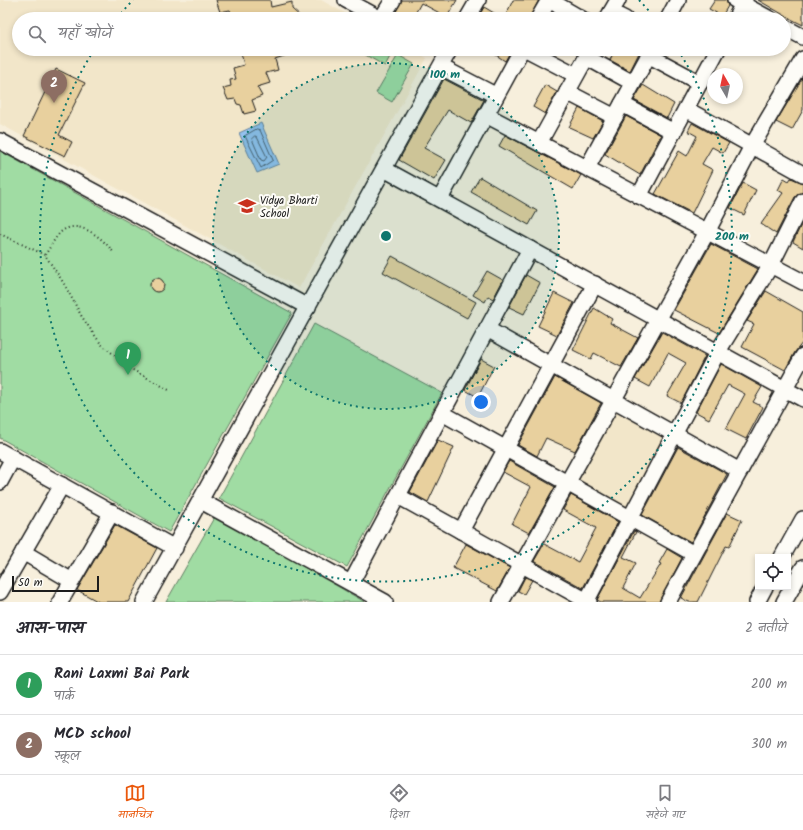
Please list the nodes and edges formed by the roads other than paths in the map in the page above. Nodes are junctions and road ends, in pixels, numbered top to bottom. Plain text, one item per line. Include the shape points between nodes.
1 (346, 0) edge
2 (393, 0) edge
3 (478, 0) edge
4 (549, 0) edge
5 (678, 0) edge
6 (741, 1) edge
7 (368, 12) edge
8 (385, 12) edge
9 (471, 12) edge
10 (542, 12) edge
11 (570, 12) edge
12 (672, 12) edge
13 (737, 12) edge
14 (759, 12) edge
15 (791, 31) edge
16 (803, 37) edge
17 (442, 56) edge
18 (444, 56) edge
19 (518, 56) edge
20 (539, 56) edge
21 (587, 56) edge
22 (593, 56) edge
23 (648, 56) edge
24 (656, 56) edge
25 (714, 56) edge
26 (802, 64) edge
27 (576, 75) junction
28 (633, 83) junction
29 (700, 83) junction
30 (567, 92) junction
31 (495, 95) junction
32 (622, 104) junction
33 (686, 109) junction
34 (486, 115) junction
35 (615, 118) junction
36 (674, 132) junction
37 (0, 141) edge
38 (539, 143) junction
39 (752, 146) junction
40 (587, 168) junction
41 (384, 169) junction
42 (803, 174) edge
43 (639, 196) junction
44 (440, 199) junction
45 (803, 201) edge
46 (707, 232) junction
47 (530, 249) junction
48 (771, 265) junction
49 (803, 282) edge
50 (595, 284) junction
51 (308, 307) junction
52 (659, 320) junction
53 (486, 329) junction
54 (718, 353) junction
55 (803, 356) edge
56 (551, 365) junction
57 (785, 389) junction
58 (803, 399) edge
59 (614, 400) junction
60 (442, 413) junction
61 (674, 434) junction
62 (506, 448) junction
63 (6, 454) edge
64 (740, 471) junction
65 (0, 482) edge
66 (568, 483) junction
67 (62, 485) junction
68 (398, 496) junction
69 (201, 501) junction
70 (112, 512) junction
71 (632, 518) junction
72 (803, 519) edge
73 (461, 531) junction
74 (175, 548) junction
75 (23, 552) junction
76 (694, 554) junction
77 (784, 554) edge
78 (522, 565) junction
79 (803, 568) edge
80 (72, 581) junction
81 (351, 583) junction
82 (764, 590) edge
83 (0, 592) edge
84 (60, 602) edge
85 (144, 602) edge
86 (385, 602) edge
87 (501, 602) edge
88 (587, 602) edge
89 (668, 602) edge
90 (758, 602) edge
91 (784, 602) edge

1 - 7 street
2 - 8 street
3 - 9 street
4 - 10 street
4 - 11 street
5 - 12 street
6 - 13 street
6 - 14 street
15 - 16 street
17 - 41 street
18 - 31 street
19 - 31 street
20 - 27 street
21 - 27 street
22 - 28 street
23 - 28 street
24 - 29 street
25 - 29 street
26 - 39 street
27 - 30 street
28 - 32 street
29 - 33 street
30 - 35 street
30 - 38 street
31 - 34 street
32 - 35 street
32 - 36 street
33 - 36 street
33 - 39 street
34 - 38 street
34 - 44 street
35 - 40 street
36 - 43 street
37 - 51 street
38 - 40 street
39 - 42 street
39 - 46 street
40 - 43 street
41 - 44 street
41 - 51 street
43 - 46 street
44 - 47 street
45 - 48 street
46 - 48 street
46 - 52 street
47 - 50 street
47 - 53 street
48 - 49 street
48 - 54 street
50 - 52 street
50 - 56 street
51 - 69 street
52 - 54 street
52 - 59 street
53 - 56 street
53 - 60 street
54 - 57 street
54 - 61 street
55 - 57 street
56 - 59 street
56 - 62 street
57 - 58 street
57 - 64 street
59 - 61 street
59 - 66 street
60 - 62 street
60 - 68 street
61 - 64 street
61 - 71 street
62 - 66 street
62 - 73 street
63 - 65 street
63 - 67 street
64 - 76 street
66 - 71 street
66 - 78 street
67 - 70 street
67 - 75 street
68 - 73 street
68 - 81 street
69 - 74 street
69 - 81 street
70 - 74 street
70 - 80 street
71 - 76 street
71 - 88 street
72 - 77 street
73 - 78 street
74 - 85 street
75 - 80 street
75 - 83 street
76 - 89 street
78 - 87 street
78 - 88 street
79 - 91 street
80 - 84 street
81 - 86 street
82 - 90 street

